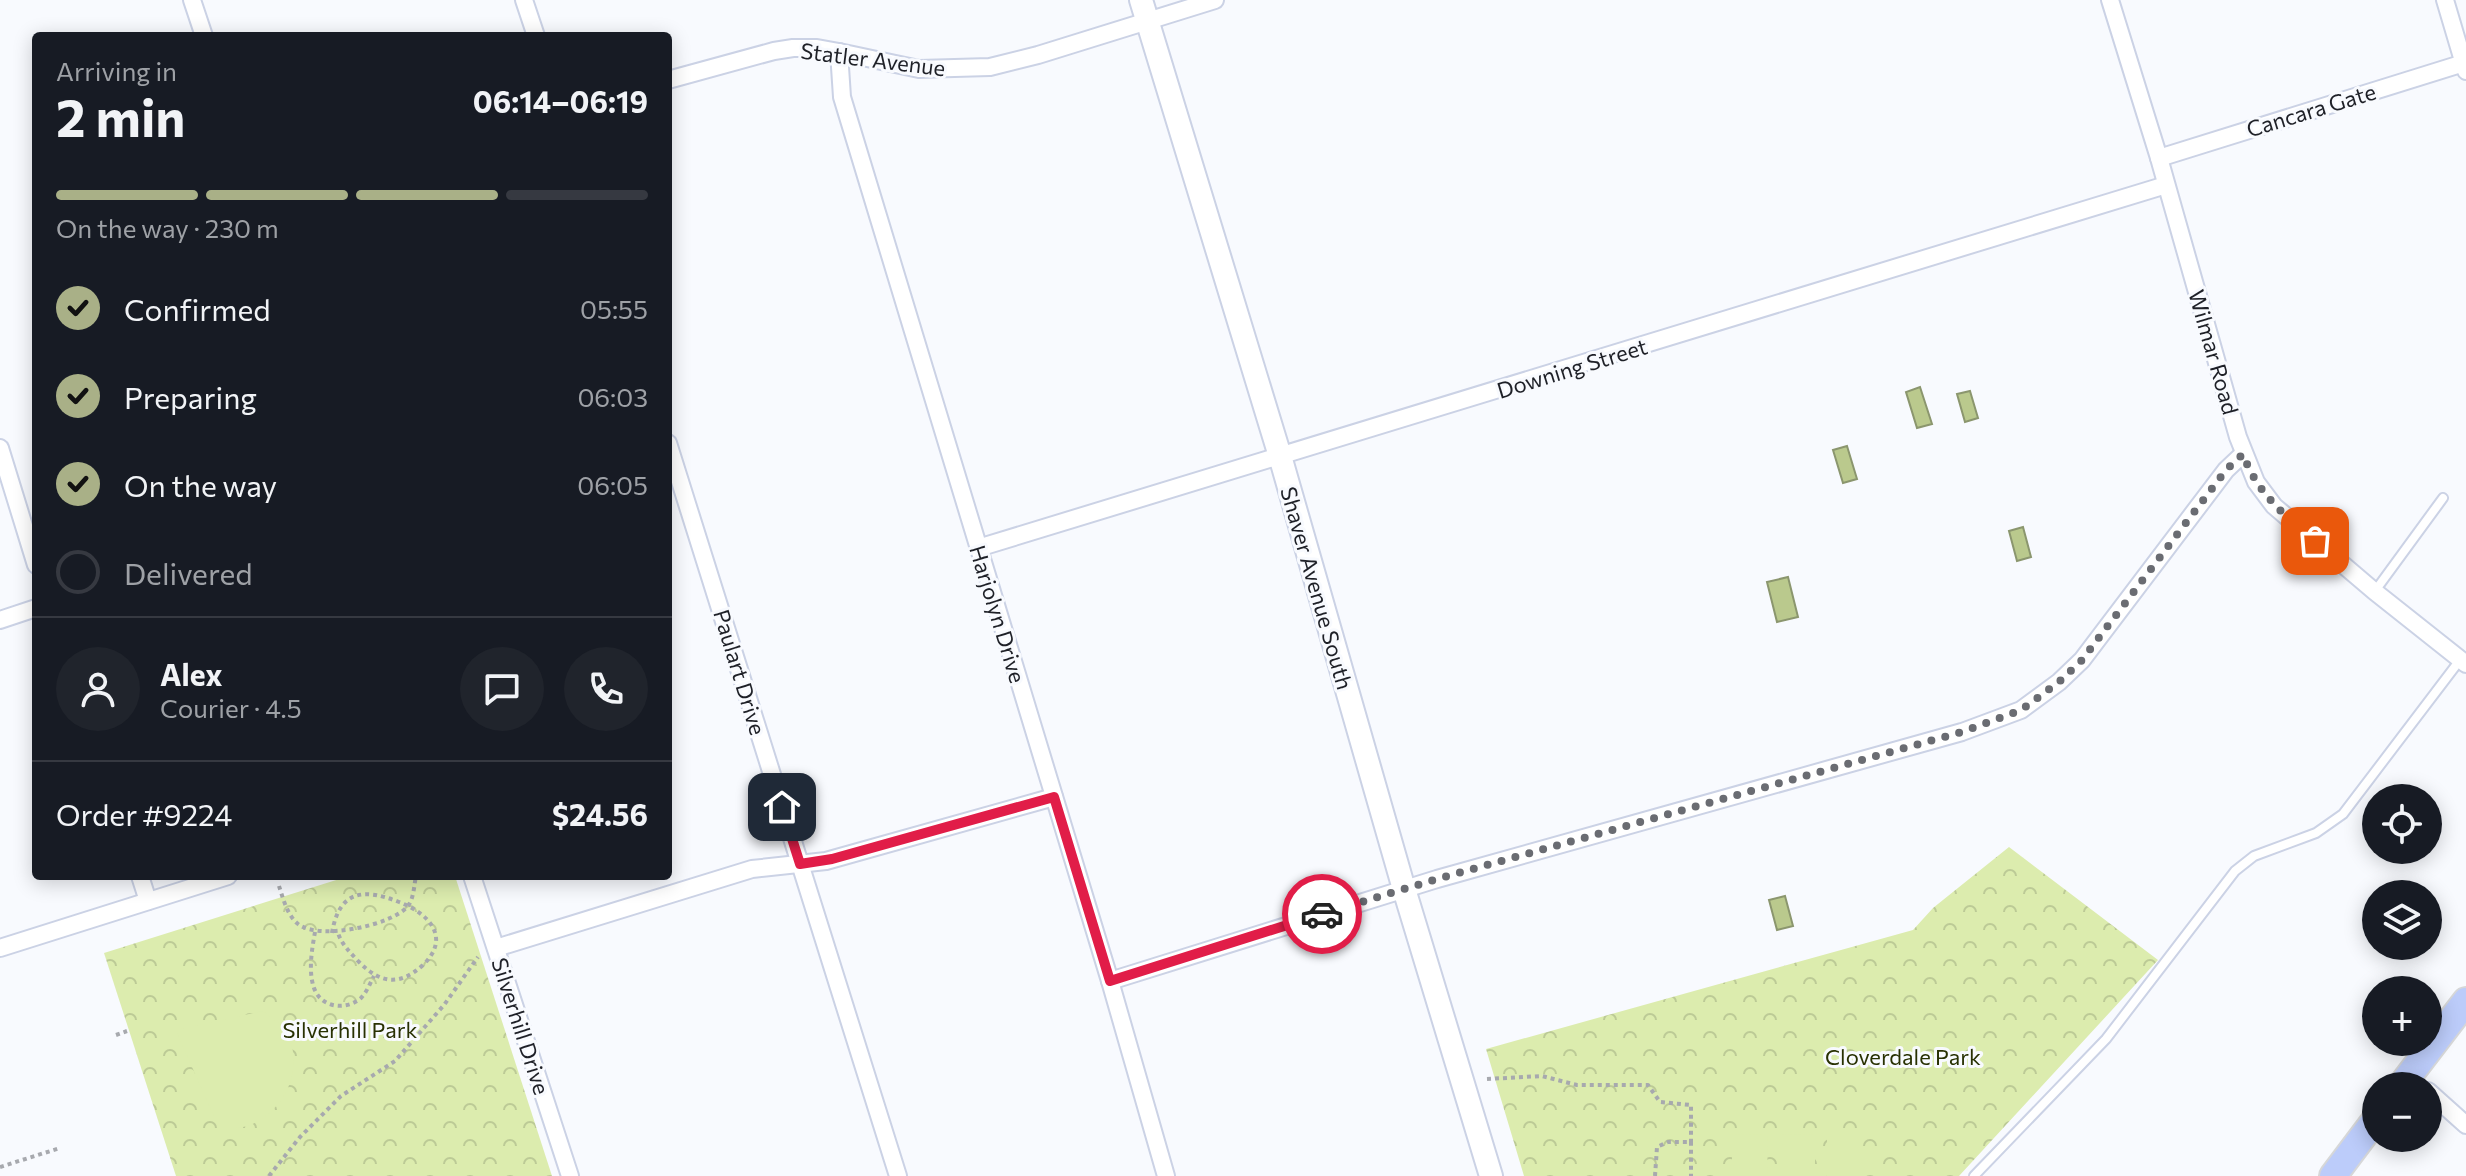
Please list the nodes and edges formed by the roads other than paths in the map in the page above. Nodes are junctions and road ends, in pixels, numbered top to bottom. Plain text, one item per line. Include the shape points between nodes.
1 (192, 0) edge
2 (524, 0) edge
3 (1215, 0) edge
4 (2110, 0) edge
5 (2445, 0) edge
6 (1144, 10) edge
7 (203, 32) edge
8 (535, 32) edge
9 (839, 52) junction
10 (2465, 67) edge
11 (672, 79) edge
12 (2159, 158) junction
13 (2166, 185) junction
14 (0, 448) edge
15 (2243, 454) junction
16 (672, 456) edge
17 (1280, 456) junction
18 (2443, 498) dead end
19 (978, 548) junction
20 (32, 552) edge
21 (2374, 591) junction
22 (32, 609) edge
23 (0, 620) edge
24 (2463, 662) edge
25 (1054, 797) junction
26 (800, 864) junction
27 (141, 880) edge
28 (215, 880) edge
29 (473, 880) edge
30 (1404, 889) junction
31 (148, 901) junction
32 (495, 944) junction
33 (0, 948) edge
34 (1110, 981) junction
35 (2466, 1001) edge
36 (2423, 1072) edge
37 (2442, 1106) edge
38 (2466, 1125) edge
39 (2362, 1138) edge
40 (570, 1176) edge
41 (898, 1176) edge
42 (1166, 1176) edge
43 (1491, 1176) edge
44 (1974, 1176) edge
45 (2333, 1176) edge

1 - 7 street
2 - 8 street
3 - 6 street, Statler Avenue
4 - 12 street, Wilmar Road
5 - 10 street
6 - 9 street, Statler Avenue via 1038,55 990,67 919,69
6 - 17 street, Shaver Avenue South
9 - 11 street, Statler Avenue via 774,51
9 - 19 street, Harjolyn Drive via 842,97
10 - 12 street, Cancara Gate
12 - 13 street, Wilmar Road
13 - 15 street, Wilmar Road
13 - 17 street, Downing Street
14 - 20 street
15 - 21 street, Wilmar Road via 2267,499
15 - 30 street via 2082,660 2021,710 1962,732
16 - 26 street, Paulart Drive
17 - 19 street, Downing Street
17 - 30 street, Shaver Avenue South
18 - 21 lane
19 - 25 street, Harjolyn Drive
21 - 24 street, Wilmar Road
22 - 23 street
24 - 44 lane via 2343,814 2316,833 2254,856 2235,871 2106,1039
25 - 26 street
25 - 34 street, Harjolyn Drive
26 - 32 street via 752,869
26 - 41 street, Paulart Drive
27 - 31 street
28 - 31 street
29 - 32 street, Silverhill Drive
30 - 34 street
30 - 43 street, Shaver Avenue South
31 - 33 street
32 - 40 street, Silverhill Drive
34 - 42 street, Harjolyn Drive
35 - 36 main road
37 - 38 street
39 - 45 main road

